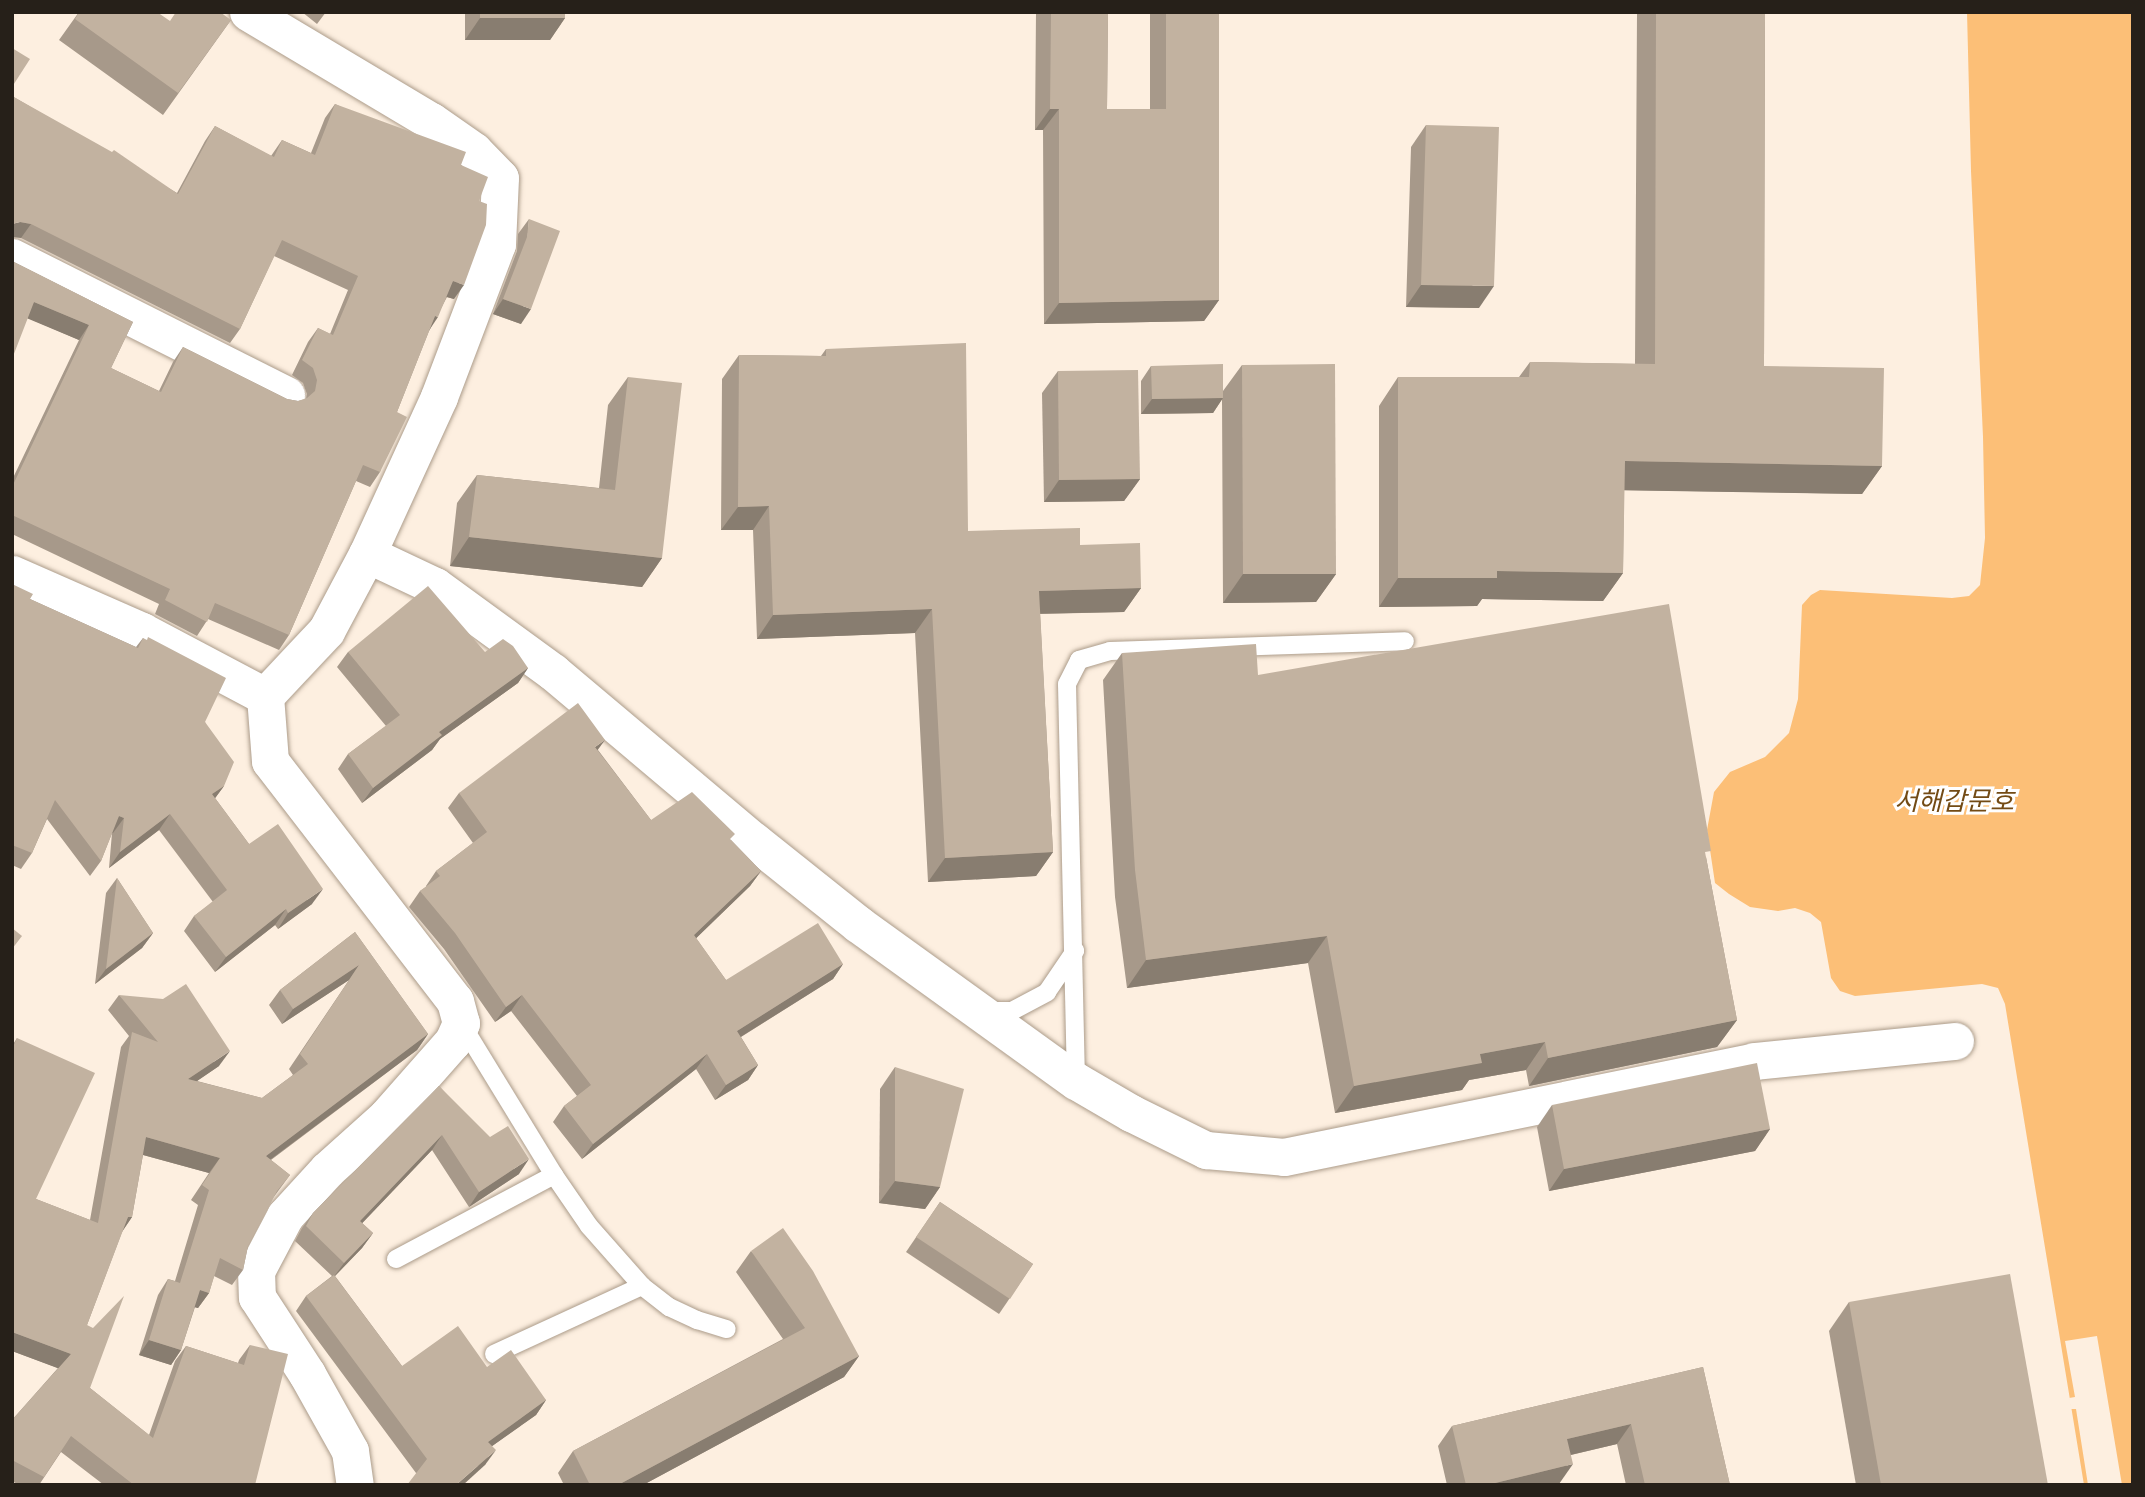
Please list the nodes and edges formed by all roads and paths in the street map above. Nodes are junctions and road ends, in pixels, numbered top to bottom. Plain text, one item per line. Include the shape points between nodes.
1 (248, 12) edge
2 (12, 257) edge
3 (286, 395) edge
4 (367, 554) junction
5 (12, 574) edge
6 (1405, 640) dead end
7 (265, 696) junction
8 (1075, 951) junction
9 (979, 1011) junction
10 (461, 1023) junction
11 (1955, 1041) dead end
12 (1076, 1081) junction
13 (554, 1175) junction
14 (396, 1259) dead end
15 (642, 1286) junction
16 (727, 1329) dead end
17 (494, 1354) dead end
18 (355, 1485) edge

1 - 4 street via 431,121 474,151 500,178 497,244 439,397
2 - 3 street
4 - 7 street via 326,631
4 - 9 street via 435,586 553,672 858,924
5 - 7 street via 142,631
6 - 8 lane via 1110,651 1079,660 1067,684
7 - 10 street via 270,761 455,1001
8 - 9 lane via 1047,992 1012,1011
8 - 12 lane
9 - 12 street
10 - 13 lane
10 - 18 street via 453,1041 386,1116 285,1216 256,1271 257,1297 350,1451
11 - 12 street via 1754,1061 1284,1157 1206,1150
13 - 14 lane
13 - 15 lane via 589,1226
15 - 16 lane via 669,1307
15 - 17 lane

